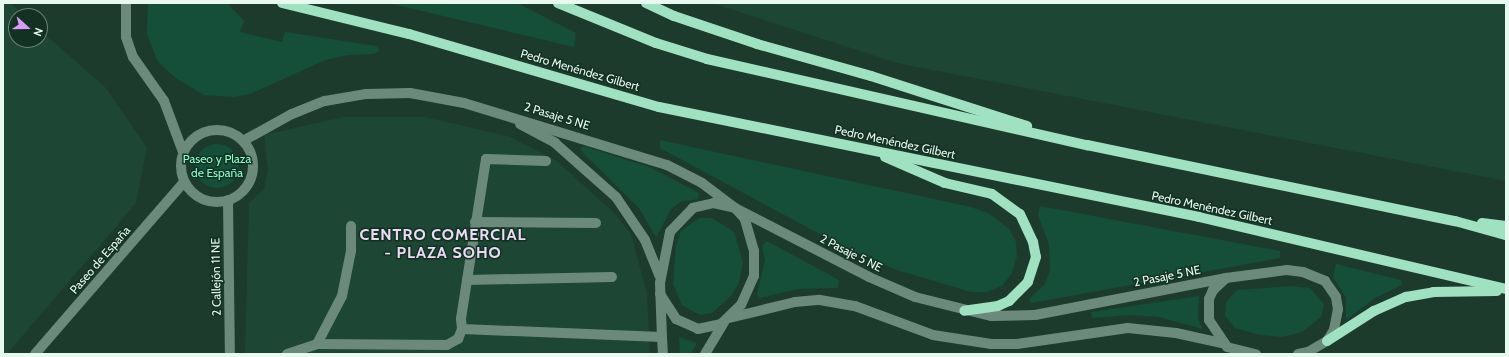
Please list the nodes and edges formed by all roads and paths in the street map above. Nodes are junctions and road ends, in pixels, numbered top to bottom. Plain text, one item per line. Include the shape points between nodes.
1 (126, 3) edge
2 (282, 3) edge
3 (558, 3) edge
4 (646, 3) edge
5 (487, 108) junction
6 (243, 141) junction
7 (1087, 145) junction
8 (865, 149) junction
9 (183, 152) junction
10 (546, 161) dead end
11 (184, 182) junction
12 (228, 200) junction
13 (736, 208) junction
14 (1455, 221) junction
15 (475, 222) junction
16 (596, 223) dead end
17 (351, 226) dead end
18 (1506, 226) edge
19 (1506, 235) edge
20 (612, 277) dead end
21 (1226, 278) junction
22 (467, 280) junction
23 (660, 283) junction
24 (1506, 290) edge
25 (660, 294) junction
26 (964, 311) junction
27 (727, 320) junction
28 (462, 329) junction
29 (662, 337) junction
30 (1325, 343) junction
31 (317, 344) junction
32 (1226, 348) edge
33 (36, 354) edge
34 (230, 354) edge
35 (287, 354) edge
36 (663, 354) edge
37 (705, 354) edge
38 (1256, 354) edge
39 (1298, 354) edge
40 (1314, 354) edge

1 - 9 street via 126,37 133,57 164,101
2 - 8 main road, Pedro Menéndez Gilbert via 409,34 659,107
3 - 7 main road via 642,37 706,58
4 - 7 main road via 674,16 757,44 871,76
5 - 6 street, 2 Pasaje 5 NE via 410,93 366,94 325,101 292,114
5 - 13 street, 2 Pasaje 5 NE via 667,165 702,183
5 - 23 street, 2 Pasaje 5 NE via 555,143 616,197 645,240 657,266
6 - 9 street via 234,133 210,130 189,142
6 - 12 street via 250,151 252,174 247,186
7 - 14 main road
8 - 24 main road, Pedro Menéndez Gilbert via 1200,218
8 - 26 main road via 946,183 992,194 1020,214 1033,242 1036,257 1028,282 1009,301 998,306
9 - 11 street via 181,172
10 - 15 street via 486,159
11 - 12 street via 198,197 218,202
11 - 33 street, Paseo de España
12 - 34 street, 2 Callejón 11 NE
13 - 23 street via 714,203 703,204 683,215 670,232 665,244
13 - 26 street, 2 Pasaje 5 NE via 869,277 915,297
13 - 27 street via 745,219 751,233 754,276 741,305
14 - 18 main road
14 - 19 main road
15 - 16 street
15 - 22 street
17 - 31 street via 351,251 342,296
20 - 22 street
21 - 26 street, 2 Pasaje 5 NE via 1035,315 991,316
21 - 30 street, 2 Pasaje 5 NE via 1287,270 1314,275 1325,281 1336,296 1338,309 1334,330
21 - 32 street via 1213,290 1208,310 1209,320
22 - 28 street via 460,319
23 - 25 street
24 - 30 main road via 1433,292 1406,297 1374,311
25 - 27 street via 670,312 684,324 698,329 710,328
25 - 29 street
27 - 32 street via 795,302 820,300 855,306 933,335 991,344 1017,344 1128,328 1176,333
27 - 37 street
28 - 29 street
28 - 31 street via 458,339 447,346
29 - 36 street
30 - 39 street
30 - 40 street, 2 Pasaje 5 NE
31 - 35 street
32 - 38 street

